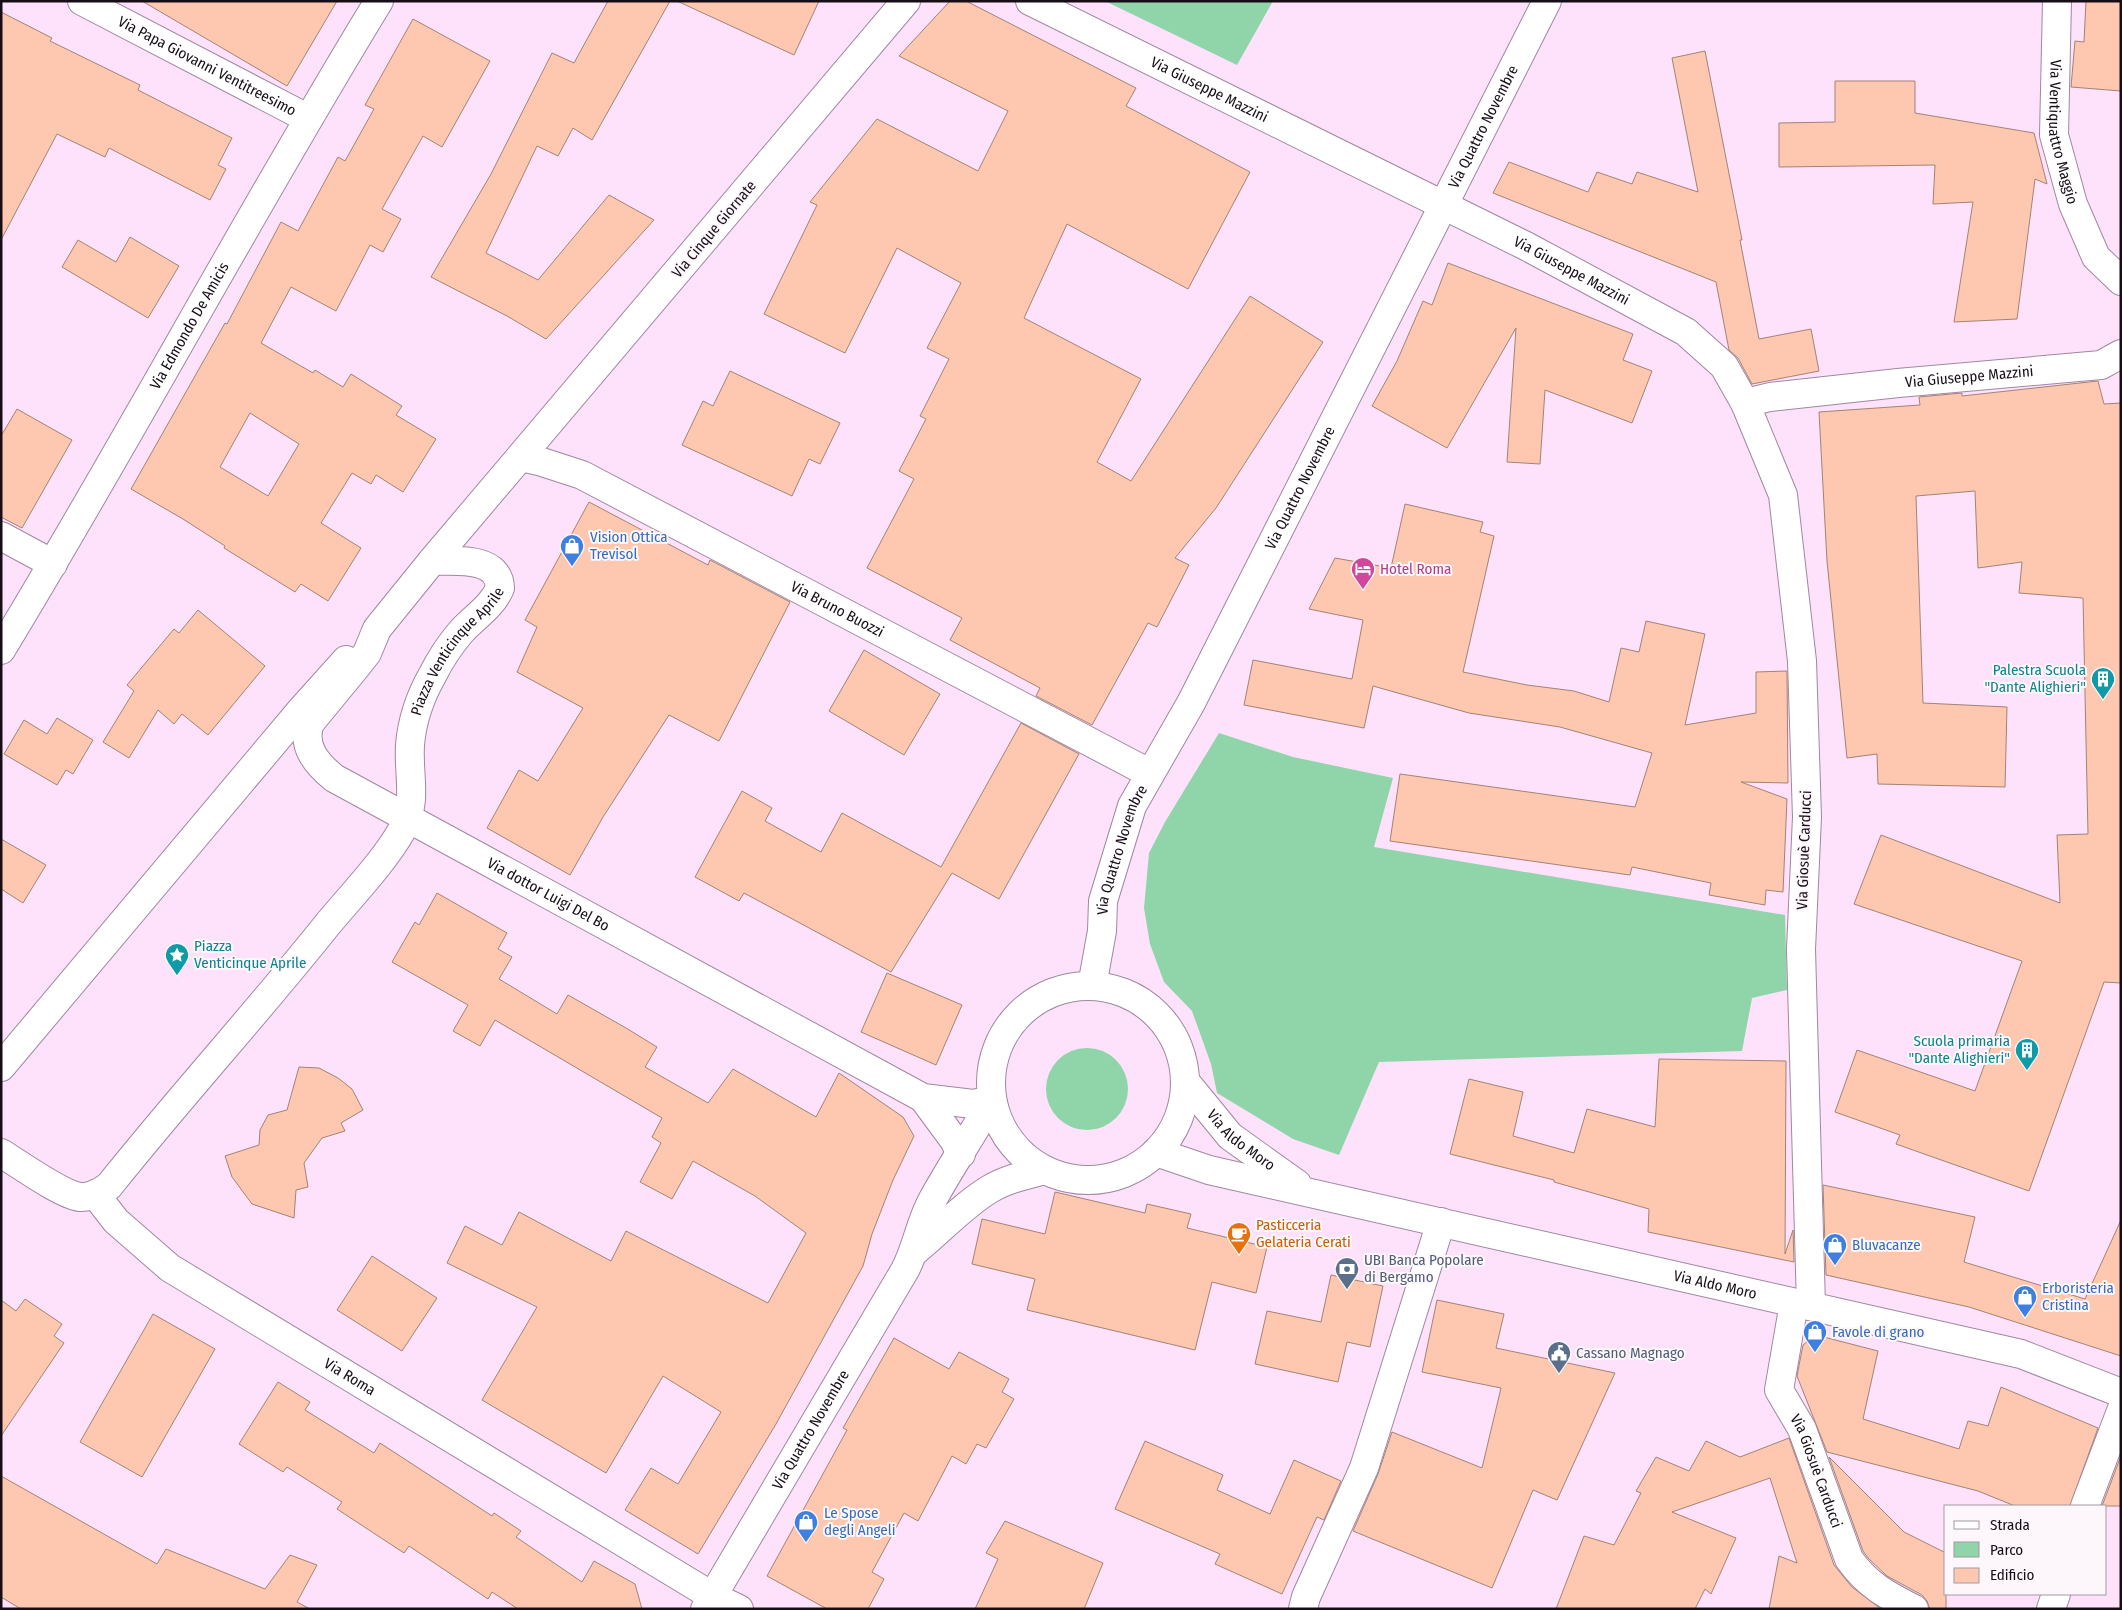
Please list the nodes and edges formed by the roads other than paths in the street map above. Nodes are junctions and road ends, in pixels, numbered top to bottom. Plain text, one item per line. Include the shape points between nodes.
1 (82, 1) edge
2 (378, 1) edge
3 (906, 1) edge
4 (1030, 1) edge
5 (1547, 1) edge
6 (2057, 1) edge
7 (307, 118) junction
8 (1443, 206) junction
9 (2121, 281) edge
10 (2121, 354) edge
11 (1746, 403) junction
12 (521, 457) junction
13 (1, 536) edge
14 (432, 561) junction
15 (53, 564) junction
16 (378, 629) junction
17 (1, 650) edge
18 (1149, 773) junction
19 (408, 818) junction
20 (1092, 986) junction
21 (1, 1066) edge
22 (1185, 1081) junction
23 (923, 1098) junction
24 (992, 1100) junction
25 (1156, 1152) junction
26 (1, 1153) edge
27 (961, 1154) junction
28 (1045, 1170) junction
29 (1306, 1190) junction
30 (96, 1194) junction
31 (1441, 1222) junction
32 (915, 1251) junction
33 (1803, 1305) junction
34 (2121, 1393) edge
35 (2121, 1411) edge
36 (2085, 1505) edge
37 (2056, 1595) edge
38 (708, 1602) edge
39 (739, 1609) edge
40 (1303, 1609) edge
41 (1914, 1609) edge
42 (2051, 1609) edge

1 - 7 street, Via Papa Giovanni Ventitreesimo
2 - 7 street, Via Edmondo De Amicis
3 - 12 street, Via Cinque Giornate
4 - 8 street, Via Giuseppe Mazzini
5 - 8 street, Via Quattro Novembre
6 - 9 street, Via Ventiquattro Maggio via 2054,135 2072,204 2096,257
7 - 15 street, Via Edmondo De Amicis
8 - 11 street, Via Giuseppe Mazzini via 1526,246 1686,332 1724,366
8 - 18 street, Via Quattro Novembre via 1191,703
10 - 11 street, Via Giuseppe Mazzini via 2101,365 1898,383 1770,397
11 - 33 street, Via Giosuè Carducci via 1783,495 1802,661 1807,817 1800,950
12 - 14 street
12 - 18 street, Via Bruno Buozzi via 582,475
13 - 15 street
14 - 16 street
14 - 19 street, Piazza Venticinque Aprile via 486,566 497,575 500,588 491,604 460,634 432,674 423,696 414,719 410,745 413,792
15 - 17 street, Via Edmondo De Amicis
16 - 19 street, Via dottor Luigi Del Bo via 367,653 310,722 307,742 317,762 334,778
16 - 21 street via 302,709
18 - 20 street, Via Quattro Novembre via 1132,806 1103,901 1102,931
19 - 23 street, Via dottor Luigi Del Bo
19 - 30 street, Piazza Venticinque Aprile via 395,841 279,985 109,1186
20 - 22 street via 1121,991 1147,1005 1167,1026 1181,1052
20 - 24 street via 1063,989 1045,996 1014,1019 999,1044 991,1072
22 - 25 street via 1182,1107 1172,1131
22 - 29 street, Via Aldo Moro via 1230,1136
23 - 24 street, Via dottor Luigi Del Bo via 973,1104
23 - 27 street, Via dottor Luigi Del Bo
24 - 27 street, Via Quattro Novembre
24 - 28 street via 1002,1129 1020,1153
25 - 28 street via 1132,1169 1103,1179 1073,1179
25 - 29 street, Via Aldo Moro via 1209,1170
26 - 30 street via 69,1194 86,1197
27 - 32 street, Via Quattro Novembre via 929,1206 920,1226
28 - 32 street, Via Quattro Novembre via 989,1190
29 - 31 street, Via Aldo Moro
30 - 38 street, Via Roma via 122,1227 170,1268
31 - 33 street, Via Aldo Moro
31 - 40 street via 1364,1468
32 - 38 street, Via Quattro Novembre
33 - 34 street, Via Aldo Moro via 2021,1354
33 - 41 street, Via Giosuè Carducci via 1779,1390 1802,1429 1849,1559 1861,1576
35 - 36 street
37 - 42 street
38 - 39 street, Via Roma

